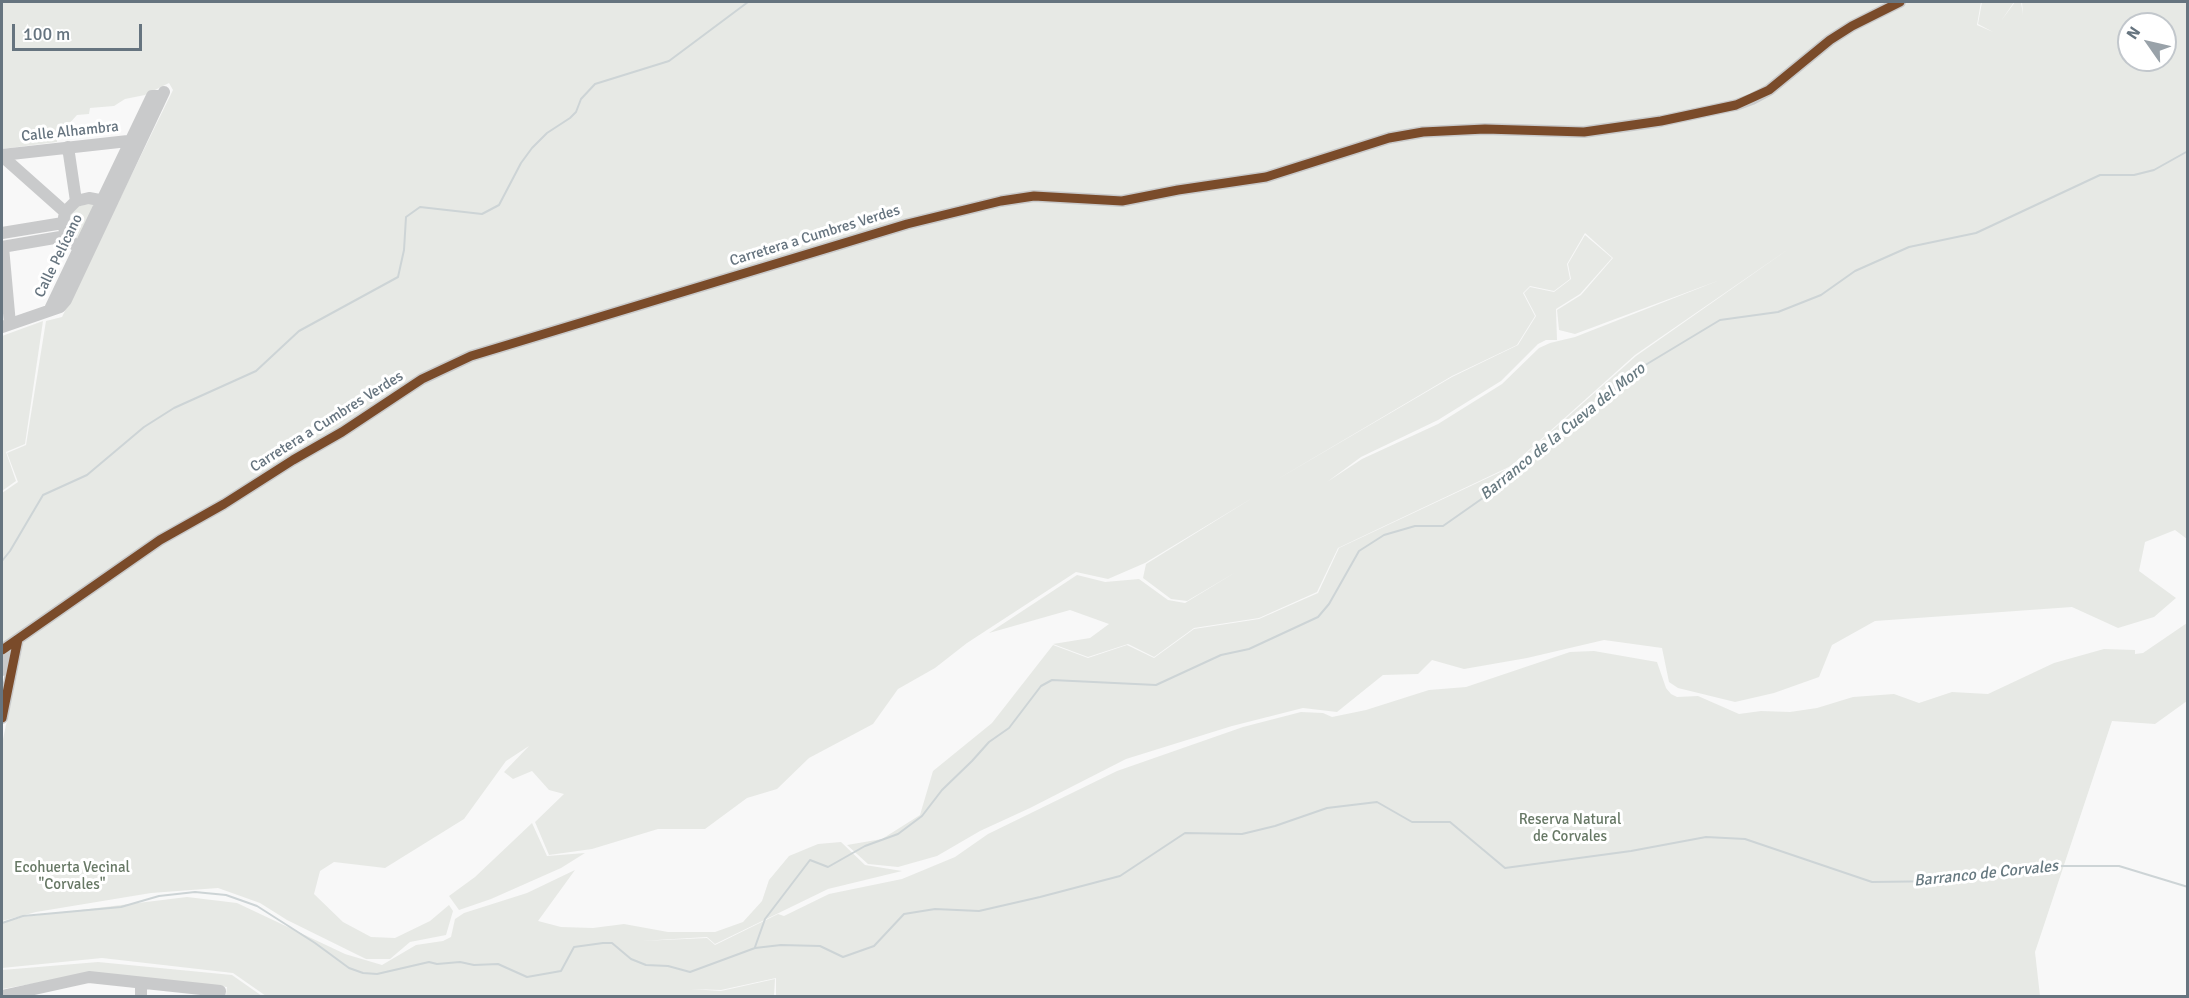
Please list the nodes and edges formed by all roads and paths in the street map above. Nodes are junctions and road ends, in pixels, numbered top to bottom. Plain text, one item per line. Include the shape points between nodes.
1 (1900, 2) edge
2 (163, 94) dead end
3 (136, 140) junction
4 (69, 147) junction
5 (2, 155) edge
6 (76, 201) junction
7 (107, 201) junction
8 (64, 218) junction
9 (2, 233) edge
10 (66, 236) junction
11 (2, 247) edge
12 (84, 249) junction
13 (6, 325) edge
14 (18, 639) junction
15 (4, 649) edge
16 (2, 670) edge
17 (2, 718) edge
18 (141, 990) edge
19 (53, 991) edge
20 (220, 994) edge
21 (2, 996) edge

1 - 14 street, Carretera a Cumbres Verdes via 1852,26 1769,90 1736,105 1584,132 1423,132 1389,138 1266,177 1122,201 1034,196 1001,201 907,224 471,357 422,379 225,504 160,540
2 - 3 street, Calle Pelícano
3 - 4 street, Calle Alhambra
3 - 7 street, Calle Pelícano
4 - 5 street, Calle Alhambra
4 - 6 street
5 - 8 street
6 - 7 street
6 - 8 street
7 - 12 street, Calle Pelícano
8 - 9 street
8 - 10 street
10 - 11 street
10 - 12 street
11 - 13 street
12 - 13 street, Calle Pelícano via 60,308
14 - 15 street, Carretera a Cumbres Verdes
14 - 17 street
15 - 16 street
18 - 19 street via 89,977
18 - 20 street
19 - 21 street

